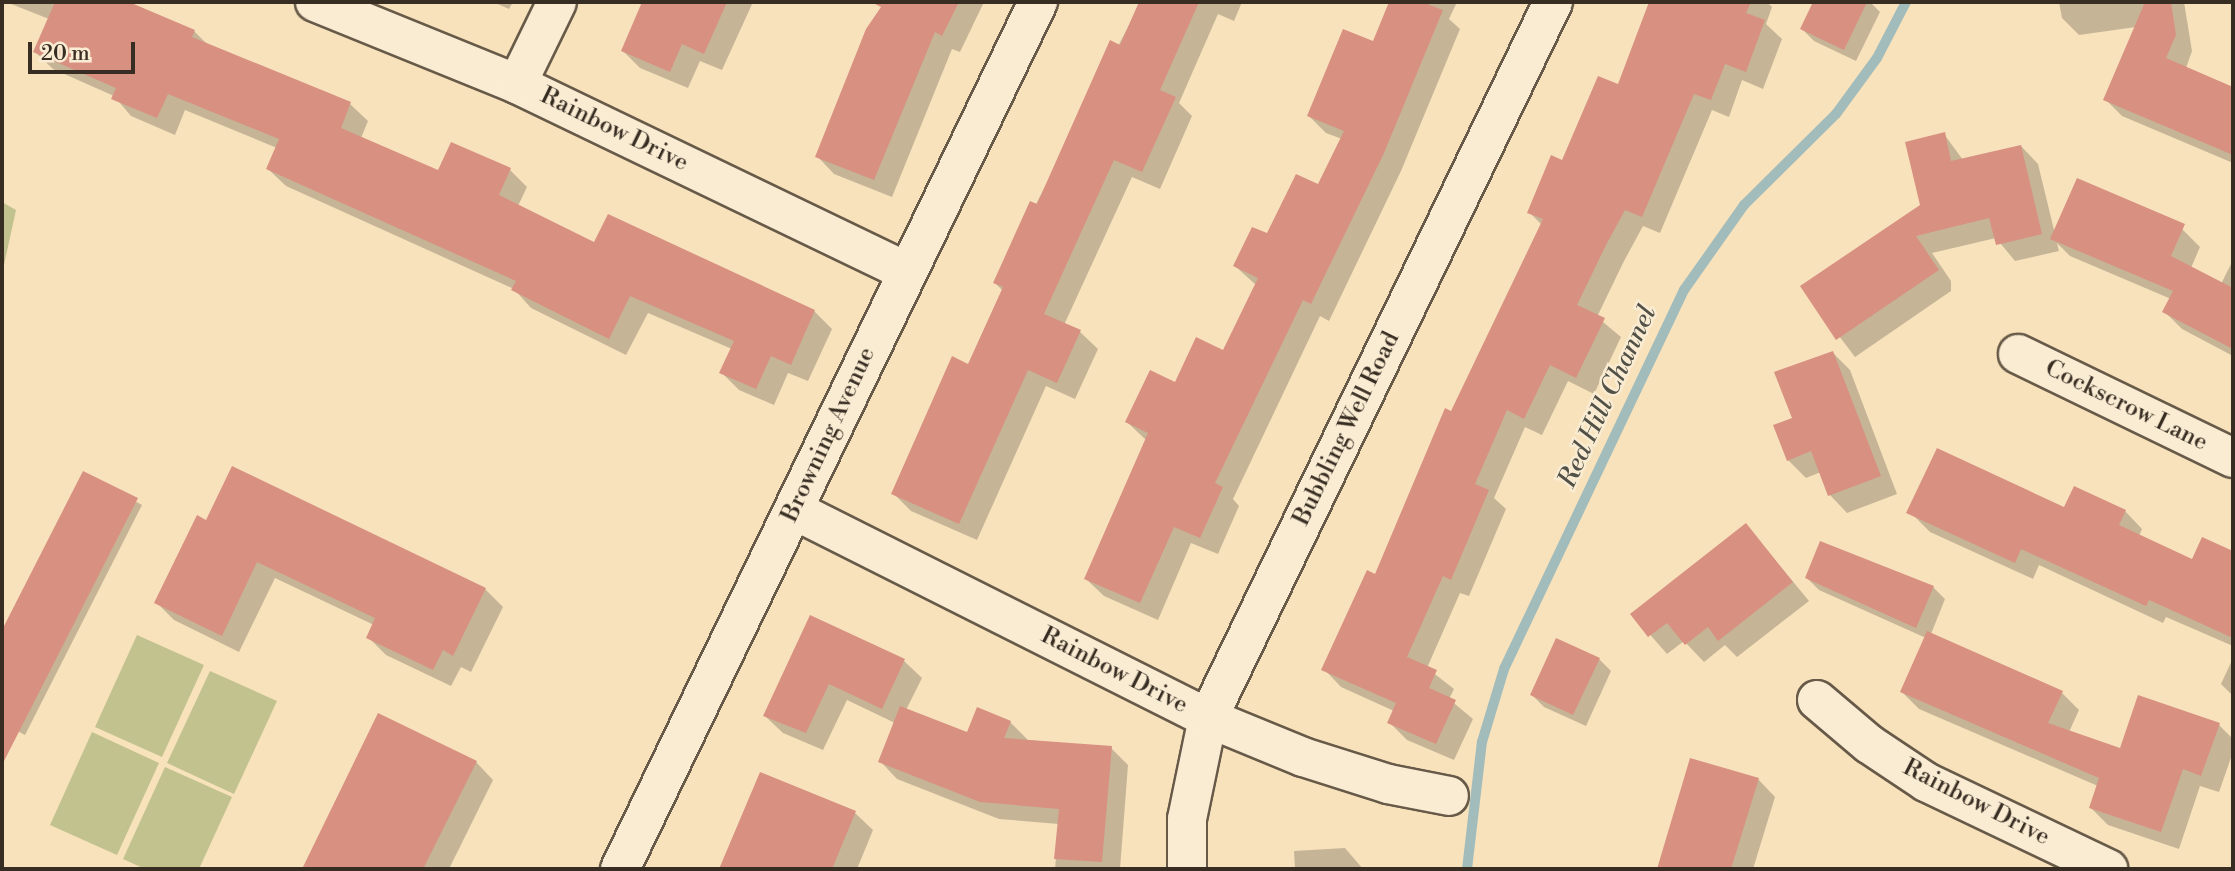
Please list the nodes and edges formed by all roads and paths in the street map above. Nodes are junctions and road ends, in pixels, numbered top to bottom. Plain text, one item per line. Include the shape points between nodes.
1 (315, 2) edge
2 (557, 2) edge
3 (1038, 2) edge
4 (1553, 2) edge
5 (517, 84) junction
6 (907, 272) junction
7 (2018, 354) dead end
8 (2233, 458) edge
9 (794, 510) junction
10 (1817, 700) dead end
11 (1208, 718) junction
12 (1449, 796) dead end
13 (620, 869) edge
14 (1187, 869) edge
15 (2108, 869) edge

1 - 5 street, Rainbow Drive
2 - 5 street
3 - 6 street, Browning Avenue
4 - 11 street, Bubbling Well Road
5 - 6 street, Rainbow Drive
6 - 9 street, Browning Avenue
7 - 8 street, Cockscrow Lane
9 - 11 street, Rainbow Drive
9 - 13 street, Browning Avenue
10 - 15 street, Rainbow Drive via 1869,744 1926,782
11 - 12 street, Rainbow Drive via 1303,757 1388,784
11 - 14 street, Bubbling Well Road via 1186,819

